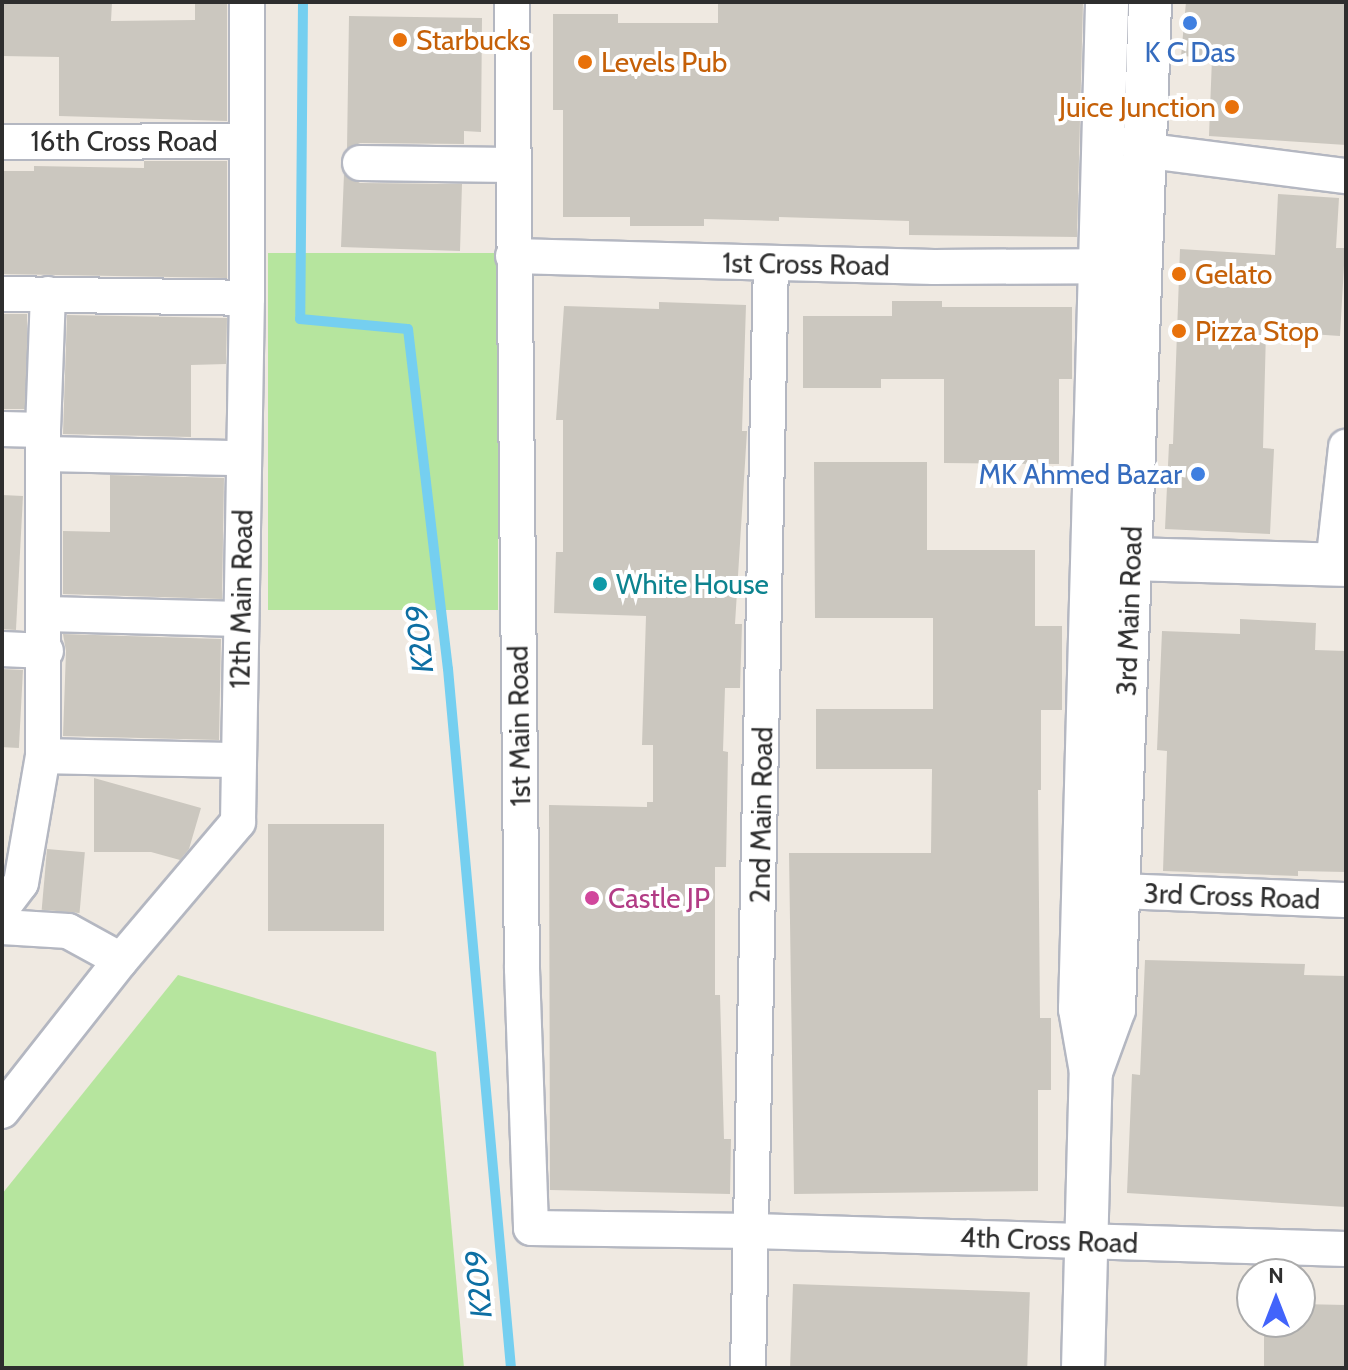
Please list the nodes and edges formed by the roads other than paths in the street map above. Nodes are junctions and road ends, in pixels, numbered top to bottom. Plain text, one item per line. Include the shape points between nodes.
1 (247, 2) edge
2 (512, 2) edge
3 (1107, 2) edge
4 (1150, 2) edge
5 (246, 141) junction
6 (2, 142) edge
7 (1142, 150) junction
8 (360, 163) dead end
9 (512, 165) junction
10 (1346, 176) edge
11 (513, 256) junction
12 (771, 263) junction
13 (1100, 266) junction
14 (2, 294) edge
15 (48, 294) junction
16 (247, 298) junction
17 (2, 429) edge
18 (44, 442) junction
19 (1346, 447) edge
20 (243, 458) junction
21 (1131, 559) junction
22 (1340, 565) edge
23 (46, 614) junction
24 (240, 619) junction
25 (2, 649) edge
26 (46, 651) junction
27 (43, 756) junction
28 (239, 760) junction
29 (1118, 891) junction
30 (1346, 900) edge
31 (2, 908) edge
32 (2, 927) edge
33 (121, 960) junction
34 (1091, 1072) junction
35 (4, 1105) edge
36 (753, 1231) junction
37 (1088, 1241) junction
38 (1346, 1249) edge
39 (748, 1368) edge
40 (1083, 1368) edge

1 - 5 street, 12th Main Road
2 - 9 street, 1st Main Road
3 - 13 street, 3rd Main Road
4 - 7 street, 3rd Main Road
5 - 6 street, 16th Cross Road
5 - 16 street, 12th Main Road
7 - 10 street
7 - 21 street, 3rd Main Road
8 - 9 street
9 - 11 street, 1st Main Road
11 - 12 street, 1st Cross Road
11 - 36 street, 1st Main Road via 522,969 531,1228
12 - 13 street, 1st Cross Road
12 - 36 street, 2nd Main Road
13 - 34 street, 3rd Main Road via 1080,1009
14 - 15 street
15 - 16 street
15 - 18 street
16 - 20 street, 12th Main Road
17 - 18 street
18 - 20 street
18 - 23 street
19 - 22 street
20 - 24 street, 12th Main Road
21 - 22 street
21 - 29 street, 3rd Main Road
23 - 24 street
23 - 26 street
24 - 28 street, 12th Main Road
25 - 26 street
26 - 27 street
27 - 28 street
27 - 31 street via 21,883
28 - 33 street, 12th Main Road via 236,827
29 - 30 street, 3rd Cross Road
29 - 34 street, 3rd Main Road via 1114,1009
32 - 33 street via 68,931
33 - 35 street, 12th Main Road
34 - 37 street, 3rd Main Road
36 - 37 street, 4th Cross Road
36 - 39 street, 2nd Main Road
37 - 38 street, 4th Cross Road
37 - 40 street, 3rd Main Road

